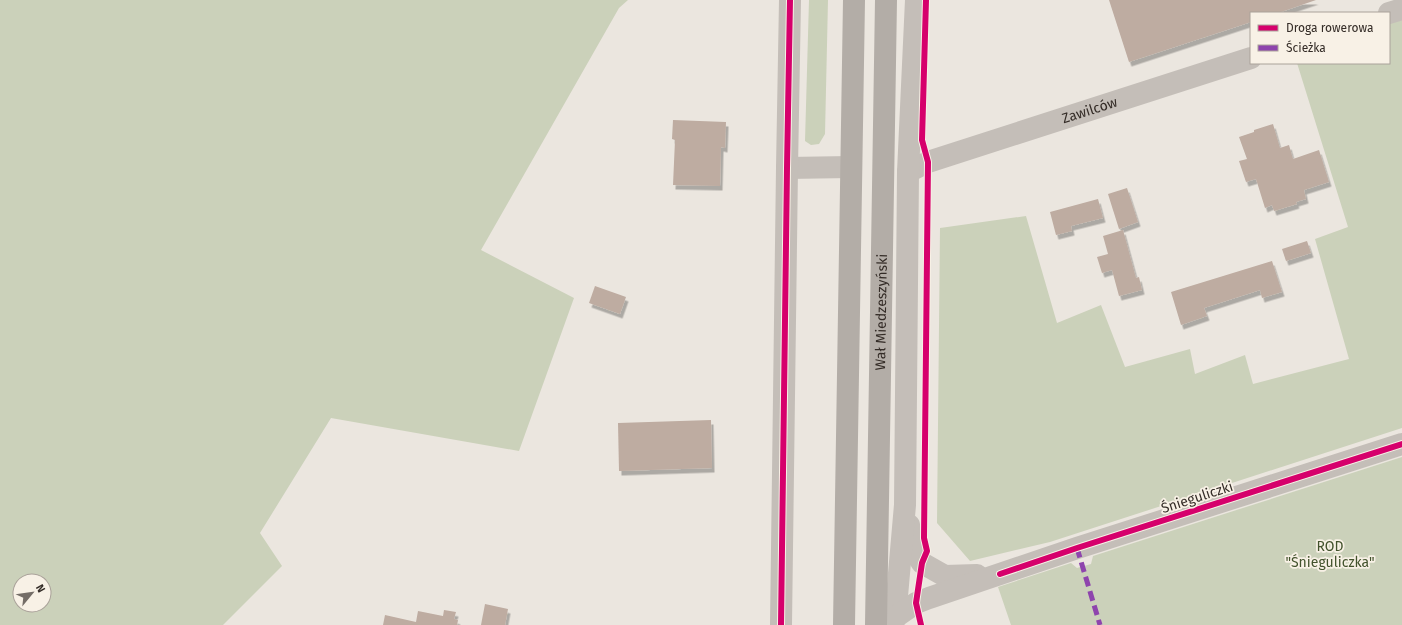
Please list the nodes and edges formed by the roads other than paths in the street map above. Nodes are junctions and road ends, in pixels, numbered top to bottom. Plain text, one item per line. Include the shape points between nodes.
1 (790, 0) edge
2 (854, 0) edge
3 (886, 0) edge
4 (916, 0) edge
5 (1402, 9) edge
6 (1390, 13) edge
7 (1250, 58) edge
8 (851, 167) junction
9 (786, 168) junction
10 (908, 172) junction
11 (1402, 444) edge
12 (906, 505) junction
13 (1000, 574) junction
14 (885, 623) edge
15 (781, 625) edge
16 (844, 625) edge

1 - 9 street
2 - 8 main road
3 - 14 main road, Wał Miedzeszyński
4 - 10 street
5 - 6 street
7 - 10 street, Zawilców via 928,162
8 - 9 street
8 - 16 main road
9 - 15 street
10 - 12 street
11 - 13 street, Śnieguliczki
12 - 13 street via 912,547 922,563 945,576
12 - 14 street
13 - 14 street, Śnieguliczki via 916,603

